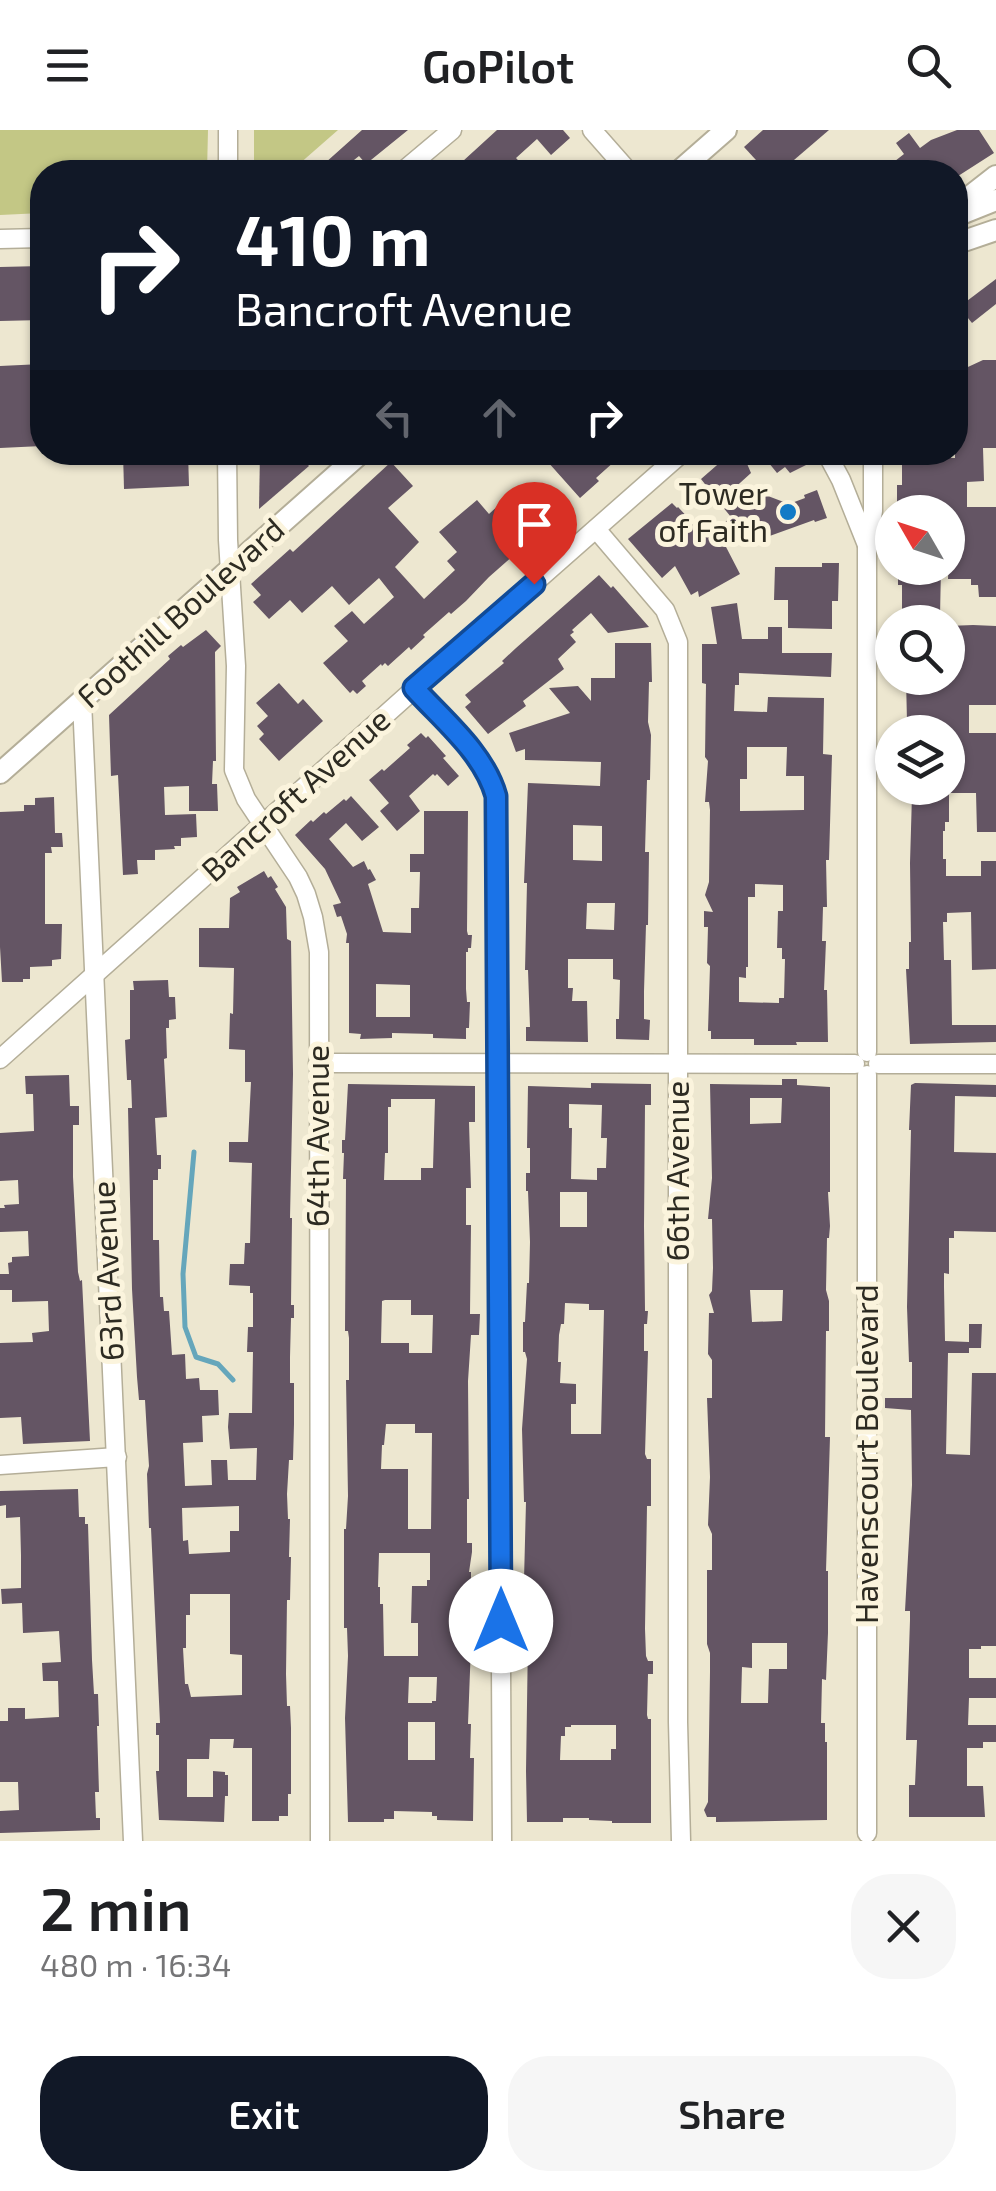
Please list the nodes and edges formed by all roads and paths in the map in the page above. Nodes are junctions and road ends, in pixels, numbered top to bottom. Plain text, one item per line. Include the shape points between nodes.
1 (228, 130) edge
2 (452, 130) edge
3 (592, 130) edge
4 (726, 130) edge
5 (228, 160) edge
6 (416, 160) edge
7 (618, 160) edge
8 (692, 160) edge
9 (996, 176) edge
10 (968, 198) edge
11 (996, 200) edge
12 (968, 212) edge
13 (996, 230) edge
14 (30, 238) edge
15 (0, 239) edge
16 (968, 240) edge
17 (227, 465) edge
18 (347, 465) edge
19 (668, 465) edge
20 (832, 465) edge
21 (873, 465) edge
22 (596, 529) junction
23 (868, 546) junction
24 (230, 568) junction
25 (414, 688) junction
26 (82, 701) junction
27 (0, 773) edge
28 (263, 825) junction
29 (94, 975) junction
30 (0, 1059) edge
31 (318, 1063) junction
32 (498, 1064) junction
33 (677, 1064) junction
34 (867, 1064) junction
35 (996, 1064) edge
36 (117, 1457) junction
37 (0, 1465) edge
38 (868, 1838) edge
39 (133, 1841) edge
40 (320, 1841) edge
41 (502, 1841) edge
42 (681, 1841) edge

1 - 5 street
2 - 6 street
3 - 7 street
4 - 8 main road
9 - 10 main road
11 - 12 main road
13 - 16 main road
14 - 15 street
17 - 24 street, 64th Avenue
18 - 24 main road, Foothill Boulevard
19 - 22 street, Bancroft Avenue
20 - 23 street, Havenscourt Boulevard
21 - 23 street, Havenscourt Boulevard
22 - 25 street, Bancroft Avenue
22 - 33 street, 66th Avenue via 665,610 678,642
23 - 34 street, Havenscourt Boulevard
24 - 26 main road, Foothill Boulevard
24 - 28 street, 64th Avenue via 234,770
25 - 28 street, Bancroft Avenue
25 - 32 street via 481,762 496,796
26 - 27 main road, Foothill Boulevard
26 - 29 street, 63rd Avenue
28 - 29 street, Bancroft Avenue
28 - 31 street, 64th Avenue via 298,877 314,917
29 - 30 street, Bancroft Avenue
29 - 36 street, 63rd Avenue
31 - 32 street
31 - 40 street, 64th Avenue
32 - 33 street
32 - 41 street
33 - 34 street
33 - 42 street, 66th Avenue
34 - 35 street
34 - 38 street, Havenscourt Boulevard
36 - 37 street
36 - 39 street, 63rd Avenue

